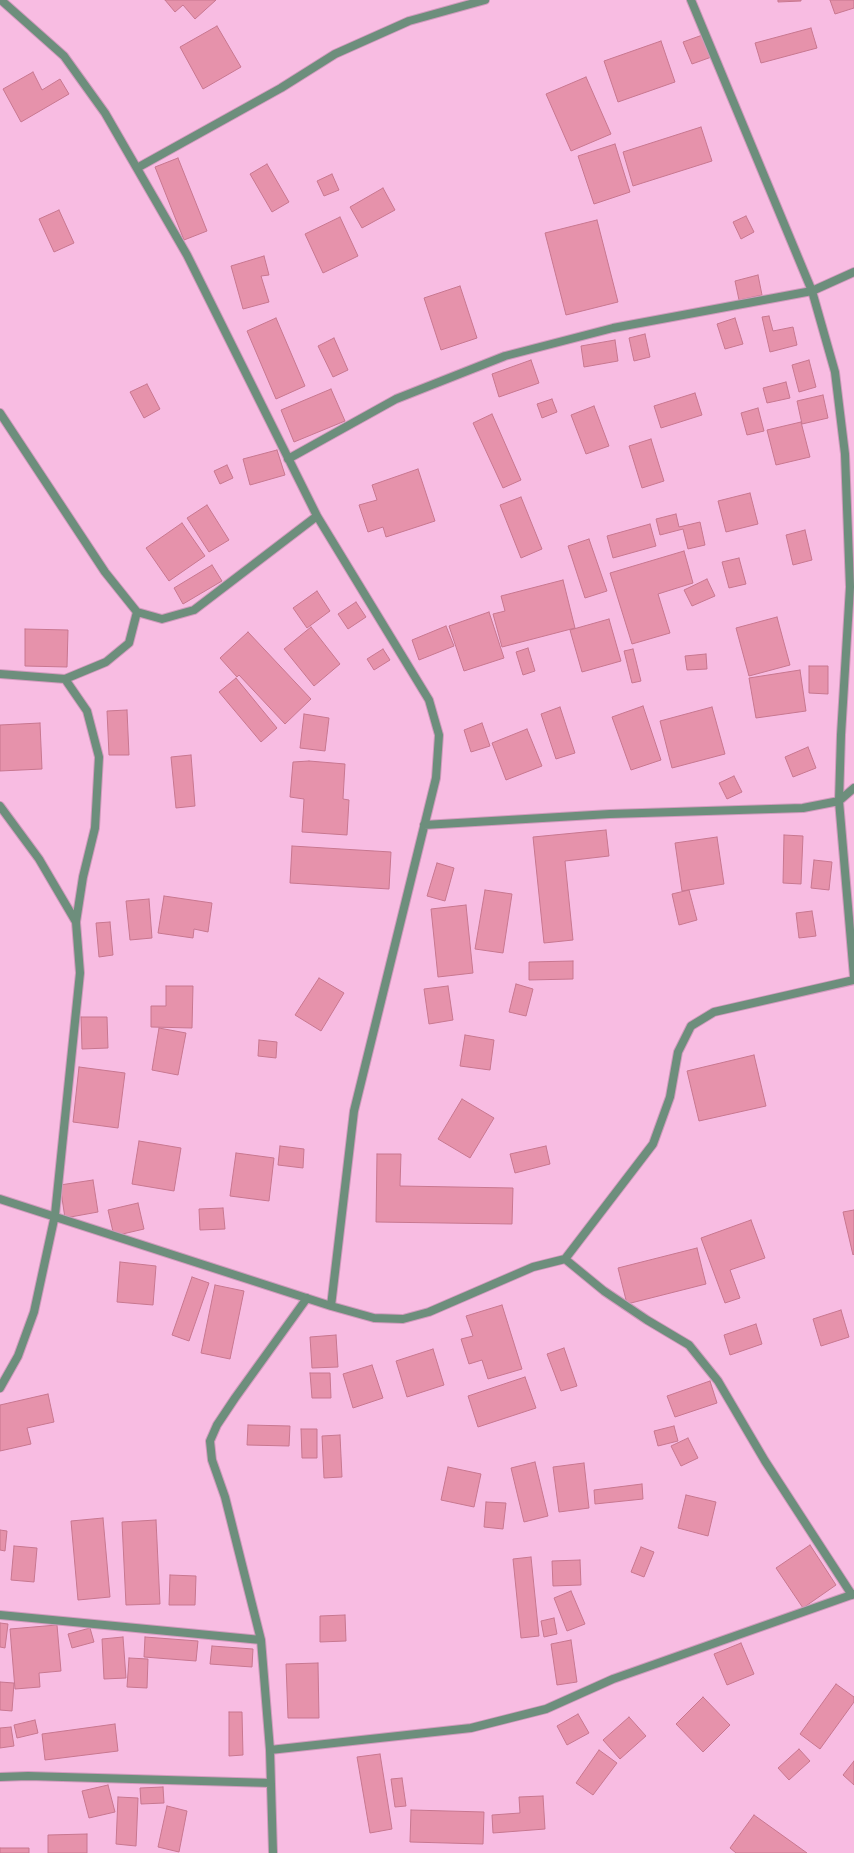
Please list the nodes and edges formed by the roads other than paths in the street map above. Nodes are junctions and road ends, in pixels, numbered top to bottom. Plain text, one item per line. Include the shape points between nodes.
1 (1, 0) edge
2 (485, 0) edge
3 (691, 0) edge
4 (137, 168) junction
5 (854, 272) edge
6 (812, 291) junction
7 (0, 413) edge
8 (288, 459) junction
9 (317, 516) junction
10 (137, 612) junction
11 (0, 674) edge
12 (65, 679) junction
13 (854, 788) edge
14 (839, 801) junction
15 (0, 806) edge
16 (424, 825) junction
17 (76, 922) junction
18 (854, 977) edge
19 (854, 980) edge
20 (0, 1199) edge
21 (55, 1215) junction
22 (565, 1259) junction
23 (307, 1298) junction
24 (331, 1306) junction
25 (0, 1388) edge
26 (853, 1594) edge
27 (0, 1615) edge
28 (261, 1640) junction
29 (270, 1750) junction
30 (0, 1777) edge
31 (271, 1783) junction
32 (273, 1853) edge

1 - 4 street via 64,56 105,113
2 - 4 street via 409,21 335,54 281,88
3 - 6 street
4 - 8 street via 187,255
5 - 6 street
6 - 8 street via 613,328 505,356 396,399
6 - 14 street via 835,372 845,454 850,587
7 - 10 street via 105,572
8 - 9 street
9 - 10 street via 194,610 162,619
9 - 16 street via 429,700 439,735 436,778
10 - 12 street via 129,643 106,662
11 - 12 street
12 - 17 street via 87,711 99,757 96,828
13 - 14 street
14 - 16 street via 803,808 610,814
14 - 18 street
15 - 17 street via 39,859
16 - 24 street via 354,1111
17 - 21 street via 80,973
19 - 22 street via 714,1012 691,1026 678,1052 670,1097 653,1144
20 - 21 street
21 - 23 street
21 - 25 street via 34,1312 18,1356
22 - 24 street via 533,1267 429,1312 403,1319 374,1318
22 - 26 street via 604,1291 689,1345 718,1381 765,1461
23 - 24 street
23 - 28 street via 234,1398 210,1441 212,1460 225,1497
26 - 29 street via 613,1679 546,1709 471,1728
27 - 28 street
28 - 29 street
29 - 31 street
30 - 31 street
31 - 32 street

